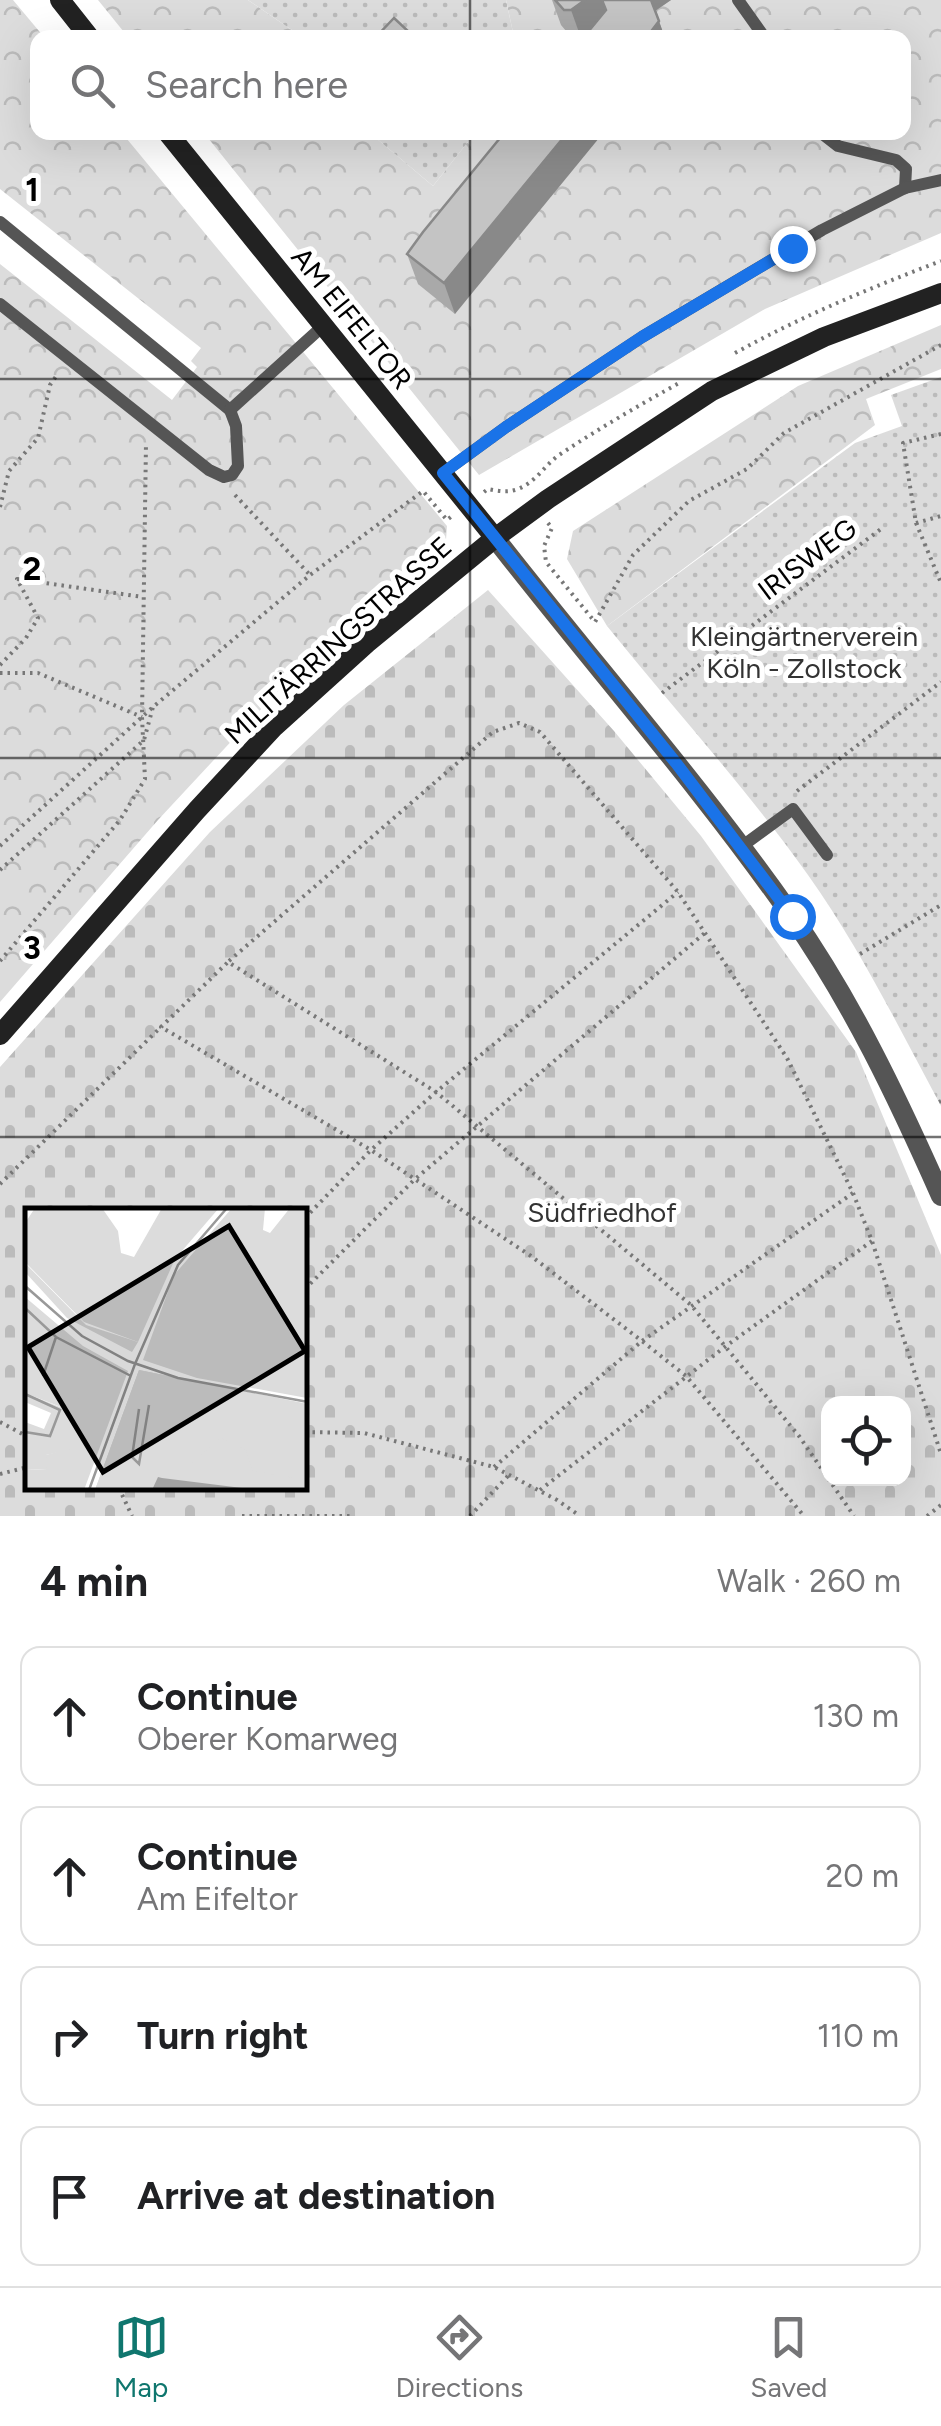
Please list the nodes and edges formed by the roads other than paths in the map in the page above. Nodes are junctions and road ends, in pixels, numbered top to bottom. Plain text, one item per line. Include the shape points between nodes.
1 (60, 0) edge
2 (738, 0) edge
3 (84, 30) edge
4 (759, 30) edge
5 (173, 140) edge
6 (830, 140) edge
7 (941, 180) edge
8 (905, 188) junction
9 (0, 222) edge
10 (941, 293) edge
11 (0, 304) edge
12 (323, 326) junction
13 (230, 410) junction
14 (443, 473) junction
15 (496, 538) junction
16 (741, 847) junction
17 (827, 855) dead end
18 (0, 1034) edge
19 (941, 1196) edge

1 - 3 main road
2 - 4 lane
5 - 12 main road, AM EIFELTOR
6 - 8 lane via 896,160 906,169
7 - 8 lane
8 - 14 lane via 642,337
9 - 13 lane
10 - 15 main road, MILITÄRRINGSTRASSE via 824,337 712,391
11 - 13 lane via 224,477 238,466
12 - 13 lane
12 - 14 main road, AM EIFELTOR
14 - 15 main road, AM EIFELTOR
15 - 16 street
15 - 18 main road, MILITÄRRINGSTRASSE via 274,727
16 - 17 lane via 792,809
16 - 19 street via 830,974 899,1100

